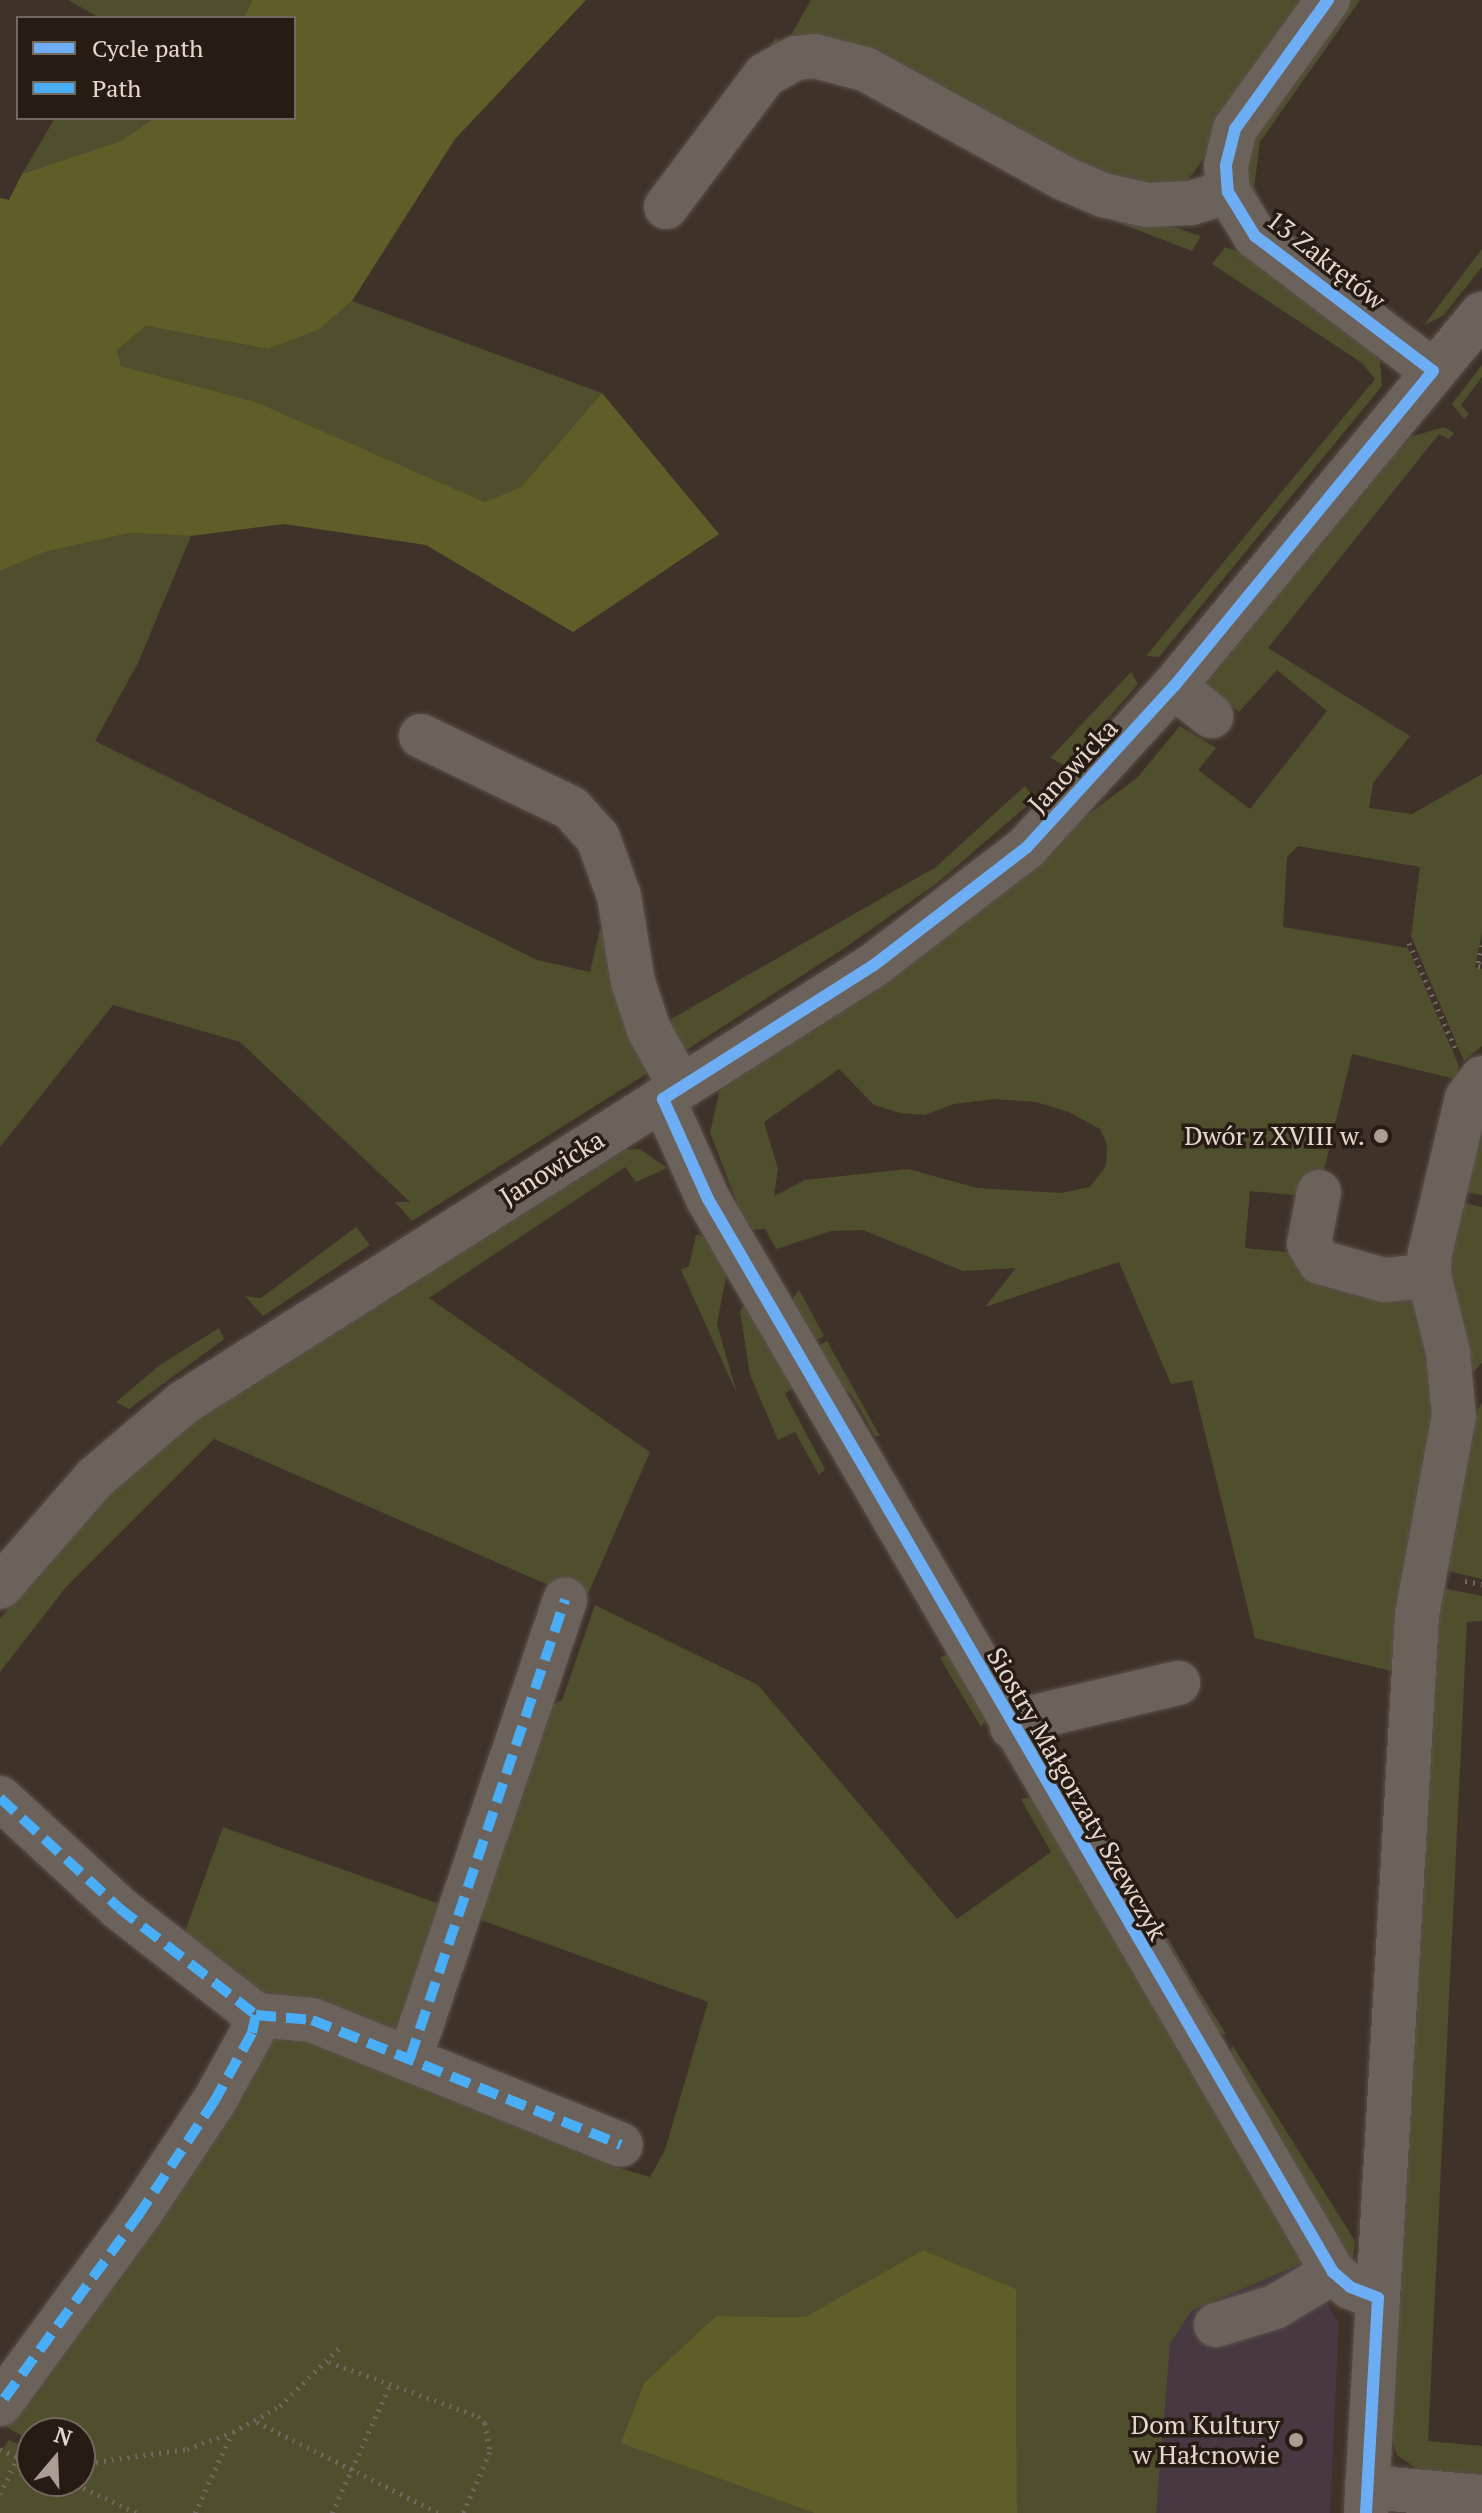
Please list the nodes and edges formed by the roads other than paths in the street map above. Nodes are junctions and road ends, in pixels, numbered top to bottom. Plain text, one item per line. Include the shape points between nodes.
1 (1328, 0) edge
2 (1228, 192) junction
3 (666, 207) dead end
4 (1482, 314) edge
5 (1433, 371) junction
6 (1174, 686) junction
7 (1211, 716) dead end
8 (421, 736) dead end
9 (1478, 1081) edge
10 (672, 1093) junction
11 (1319, 1192) dead end
12 (1429, 1276) junction
13 (1482, 1381) edge
14 (1454, 1416) junction
15 (0, 1587) edge
16 (565, 1600) dead end
17 (1178, 1683) dead end
18 (1012, 1727) junction
19 (0, 1798) edge
20 (256, 2015) junction
21 (410, 2058) junction
22 (621, 2145) dead end
23 (1333, 2272) junction
24 (1378, 2298) junction
25 (1216, 2325) dead end
26 (0, 2404) edge
27 (1482, 2497) edge
28 (1366, 2500) edge

1 - 2 street via 1235,129 1226,166
2 - 3 street via 1191,203 1147,205 1103,195 865,69 814,56 796,58 765,75
2 - 5 street, 13 Zakrętów via 1255,236
4 - 5 street, Janowicka
5 - 6 street, Janowicka
6 - 7 street
6 - 10 street, Janowicka via 1092,781 983,884 874,965
8 - 10 street, Siostry Małgorzaty Szewczyk via 571,808 598,838 619,896 633,982
9 - 12 street via 1467,1098
10 - 15 street, Janowicka via 183,1403 95,1478
10 - 18 street, Siostry Małgorzaty Szewczyk via 708,1199
11 - 12 street via 1309,1244 1320,1262 1384,1280
12 - 14 street via 1448,1352
13 - 14 street
14 - 24 street via 1417,1615
16 - 21 street
17 - 18 street
18 - 23 street, Siostry Małgorzaty Szewczyk
19 - 20 street via 119,1908
20 - 21 street via 312,2020
20 - 26 street via 238,2061 173,2163
21 - 22 street
23 - 24 street, Siostry Małgorzaty Szewczyk via 1350,2287
23 - 25 street via 1275,2307
24 - 28 street
27 - 28 street

